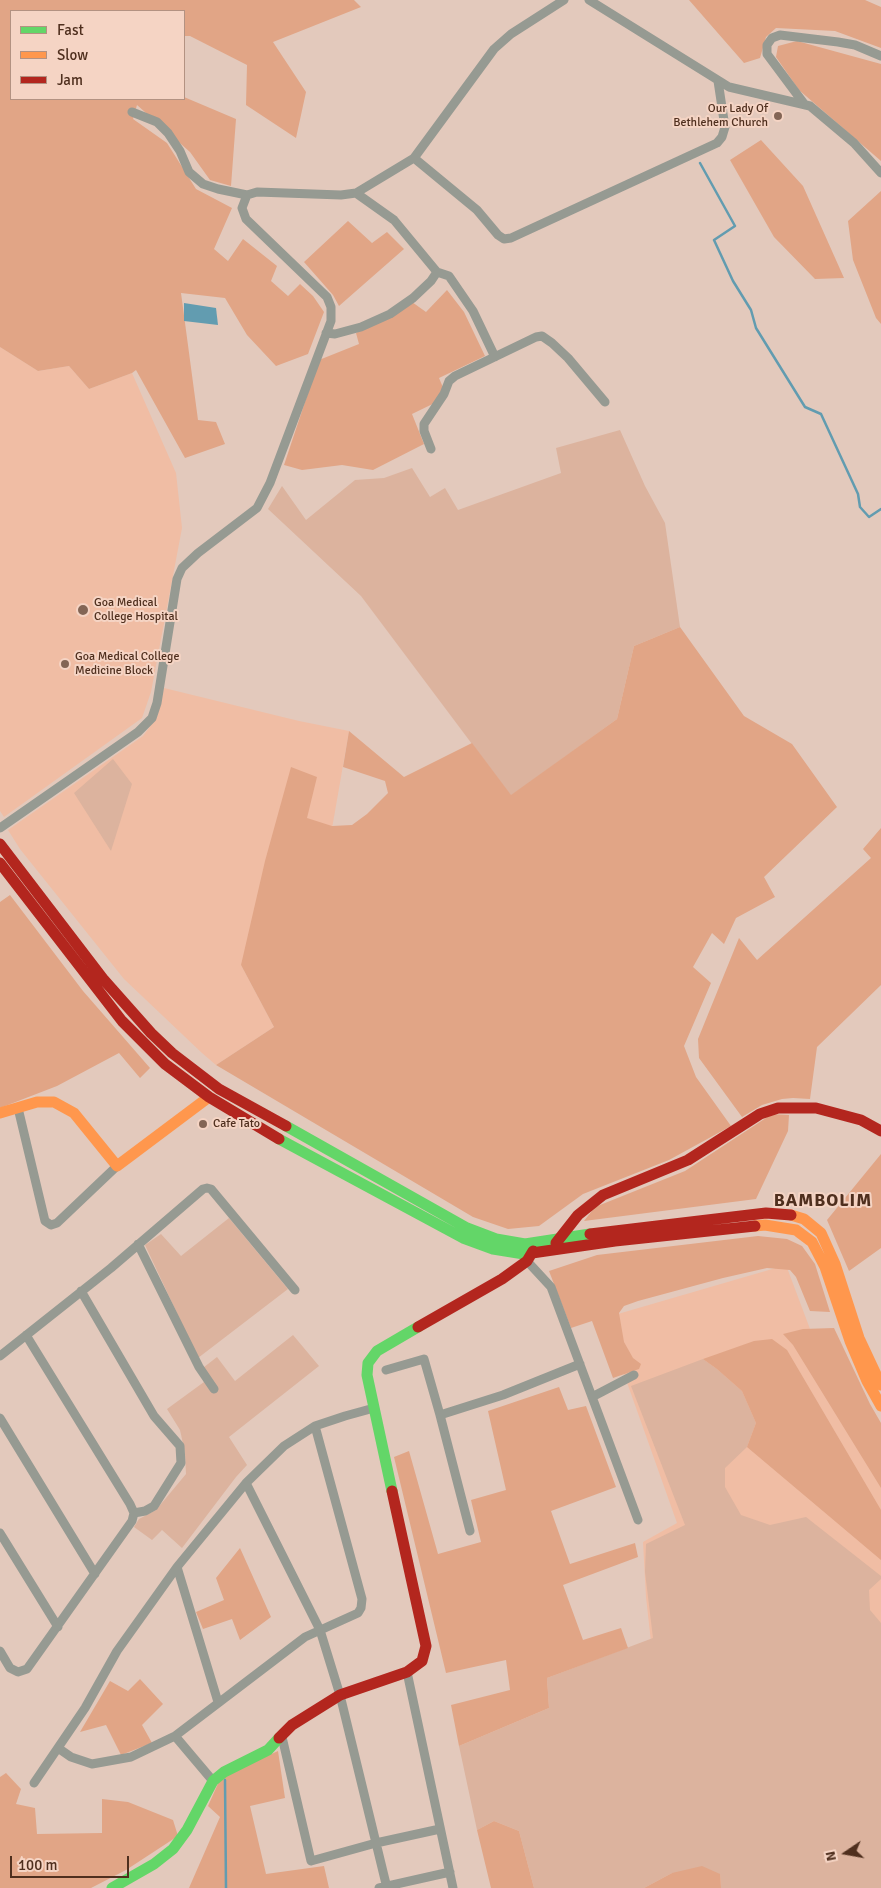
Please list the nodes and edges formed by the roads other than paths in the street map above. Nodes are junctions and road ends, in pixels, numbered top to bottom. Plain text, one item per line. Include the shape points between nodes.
1 (564, 0) edge
2 (589, 0) edge
3 (881, 56) edge
4 (718, 81) junction
5 (805, 105) junction
6 (132, 112) dead end
7 (414, 158) junction
8 (881, 173) edge
9 (356, 193) junction
10 (248, 195) junction
11 (437, 272) junction
12 (326, 333) junction
13 (495, 356) junction
14 (605, 402) dead end
15 (432, 449) dead end
16 (0, 828) edge
17 (0, 844) edge
18 (0, 863) edge
19 (209, 1098) junction
20 (18, 1108) junction
21 (0, 1113) edge
22 (881, 1132) edge
23 (117, 1166) junction
24 (558, 1240) junction
25 (138, 1244) junction
26 (551, 1251) junction
27 (532, 1252) junction
28 (296, 1290) dead end
29 (81, 1291) junction
30 (26, 1335) junction
31 (0, 1356) edge
32 (580, 1364) junction
33 (386, 1370) dead end
34 (634, 1375) dead end
35 (881, 1385) edge
36 (214, 1390) dead end
37 (592, 1397) junction
38 (881, 1406) edge
39 (374, 1408) junction
40 (440, 1415) junction
41 (0, 1418) edge
42 (315, 1426) junction
43 (246, 1483) junction
44 (134, 1513) junction
45 (638, 1520) dead end
46 (470, 1532) dead end
47 (0, 1533) edge
48 (177, 1567) junction
49 (95, 1574) junction
50 (58, 1627) junction
51 (320, 1630) junction
52 (0, 1650) edge
53 (407, 1672) junction
54 (340, 1695) junction
55 (218, 1702) junction
56 (175, 1736) junction
57 (282, 1737) junction
58 (58, 1748) junction
59 (213, 1781) junction
60 (34, 1783) dead end
61 (440, 1829) junction
62 (376, 1843) junction
63 (450, 1872) junction
64 (384, 1887) edge
65 (112, 1888) edge
66 (453, 1888) edge

1 - 7 street via 511,34 494,49
2 - 4 street
3 - 5 street via 838,42 780,34 772,38 767,45 767,54
4 - 5 street via 729,87
4 - 7 street via 725,127 717,143 510,238 498,235 477,210
5 - 8 street via 854,143
6 - 10 street via 158,122 168,132 189,172 203,184
7 - 9 street
9 - 10 street via 257,192
9 - 11 street via 394,220
10 - 12 street via 242,208 246,219 327,296 331,320
11 - 12 street via 413,298 390,314 361,327 335,334
11 - 13 street via 448,276 473,311
12 - 16 street via 270,483 257,508 198,553 182,568 177,579 152,718 138,732
13 - 14 street via 536,337 546,338 568,358
13 - 15 street via 449,381 424,424
17 - 27 main road via 104,980 151,1033 202,1078 467,1228 496,1239 524,1244
18 - 19 main road via 122,1021 165,1064
19 - 23 main road
19 - 27 main road via 463,1238 493,1249 524,1254
20 - 21 main road
20 - 23 main road via 37,1102 54,1102 74,1113
20 - 23 street via 45,1221 51,1225 57,1223
22 - 24 main road via 861,1120 816,1108 778,1108 760,1114 688,1160 603,1195 578,1214
24 - 26 main road
24 - 27 main road
24 - 35 main road via 766,1213 804,1219 821,1233 859,1338
25 - 28 street via 203,1189 211,1189
25 - 29 street
25 - 36 street via 199,1367
26 - 27 main road
26 - 38 main road via 765,1225 796,1230 812,1242 825,1267 850,1341
27 - 32 street via 551,1287
27 - 39 main road via 502,1280 377,1351 368,1363 367,1375
29 - 30 street
29 - 44 street via 154,1416 180,1446 181,1463 154,1506
30 - 31 street
30 - 44 street
32 - 37 street
32 - 40 street
33 - 40 street via 424,1359
34 - 37 street
37 - 45 street
39 - 42 street
39 - 53 main road via 426,1646 422,1661
40 - 46 street
41 - 49 street
42 - 43 street via 284,1446
42 - 51 street via 362,1600 358,1614
43 - 48 street
43 - 51 street
44 - 49 street via 132,1521
47 - 50 street
48 - 55 street
48 - 58 street via 117,1651
49 - 50 street
50 - 52 street via 27,1669 18,1672 10,1668
51 - 54 street
51 - 55 street via 305,1637
53 - 54 main road
53 - 61 street
54 - 57 main road via 292,1725
54 - 62 street
55 - 56 street
56 - 58 street via 131,1757 92,1764 71,1757
56 - 59 street
57 - 59 main road via 268,1750
57 - 62 street via 311,1861
58 - 60 street
59 - 65 main road via 173,1849
61 - 62 street
61 - 63 street
62 - 64 street
63 - 64 street
63 - 66 street

